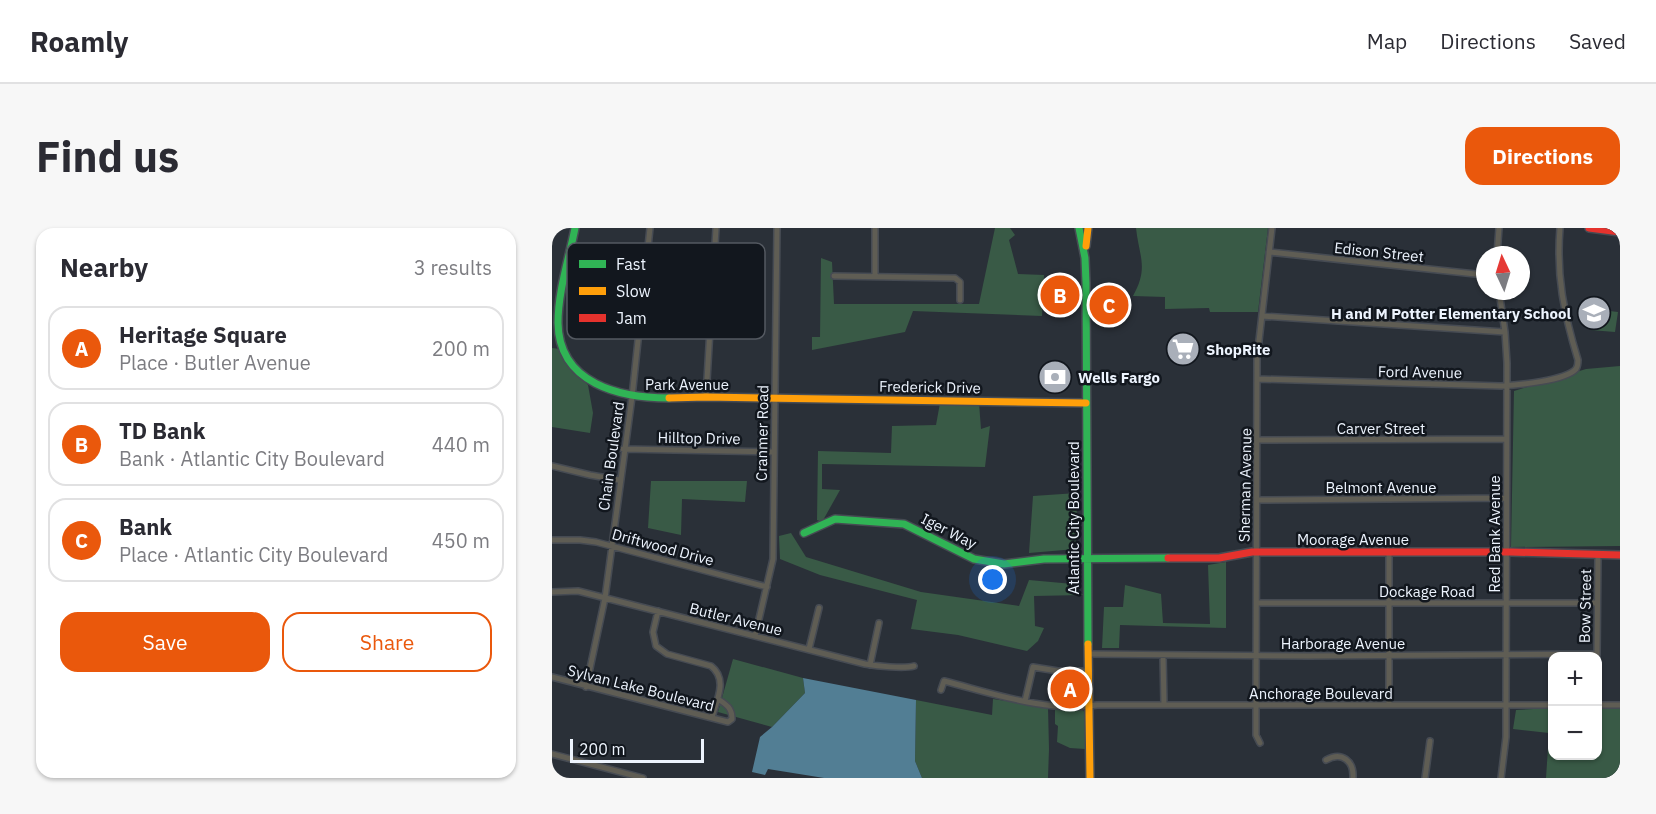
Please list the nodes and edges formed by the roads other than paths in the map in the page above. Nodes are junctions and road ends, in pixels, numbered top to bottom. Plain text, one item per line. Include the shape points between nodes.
1 (575, 228) edge
2 (650, 228) edge
3 (716, 228) edge
4 (777, 228) edge
5 (875, 228) edge
6 (1079, 228) edge
7 (1089, 228) edge
8 (1272, 228) edge
9 (1499, 228) edge
10 (1560, 228) edge
11 (1588, 228) edge
12 (1620, 232) edge
13 (572, 243) edge
14 (648, 243) edge
15 (715, 243) edge
16 (1498, 246) edge
17 (1269, 252) junction
18 (1085, 258) junction
19 (567, 269) edge
20 (1476, 274) edge
21 (834, 276) dead end
22 (875, 276) junction
23 (960, 300) dead end
24 (1500, 300) edge
25 (1262, 316) junction
26 (1505, 332) junction
27 (638, 339) edge
28 (709, 339) edge
29 (1257, 379) junction
30 (1506, 385) junction
31 (706, 396) junction
32 (632, 397) junction
33 (775, 398) junction
34 (1086, 403) junction
35 (1506, 439) junction
36 (1257, 440) junction
37 (623, 449) junction
38 (774, 452) junction
39 (552, 466) edge
40 (619, 480) junction
41 (1505, 498) junction
42 (1258, 500) junction
43 (804, 533) dead end
44 (552, 540) edge
45 (611, 546) junction
46 (1256, 552) junction
47 (1389, 552) junction
48 (1506, 552) junction
49 (1598, 555) junction
50 (1620, 555) edge
51 (1086, 559) junction
52 (767, 587) junction
53 (552, 592) edge
54 (605, 598) junction
55 (1257, 603) junction
56 (1389, 603) junction
57 (1597, 603) junction
58 (1506, 604) junction
59 (819, 608) dead end
60 (658, 611) junction
61 (879, 623) dead end
62 (755, 636) junction
63 (809, 650) junction
64 (1597, 652) edge
65 (1088, 654) junction
66 (1257, 654) junction
67 (1507, 654) junction
68 (1548, 654) edge
69 (1163, 655) junction
70 (1389, 655) junction
71 (870, 665) junction
72 (914, 666) dead end
73 (1089, 671) junction
74 (552, 677) edge
75 (586, 687) junction
76 (941, 690) dead end
77 (718, 699) junction
78 (1025, 701) junction
79 (1389, 704) junction
80 (1506, 704) junction
81 (1164, 705) junction
82 (1256, 705) junction
83 (1548, 705) edge
84 (1602, 705) edge
85 (1620, 705) edge
86 (1089, 706) junction
87 (712, 717) junction
88 (1430, 741) dead end
89 (1260, 743) dead end
90 (552, 754) edge
91 (1326, 760) dead end
92 (643, 778) edge
93 (1090, 778) edge
94 (1353, 778) edge
95 (1425, 778) edge
96 (1501, 778) edge

1 - 13 main road, Park Avenue
2 - 14 street, Chain Boulevard
3 - 15 street
4 - 33 street, Cranmer Road
5 - 22 street
6 - 18 main road
7 - 18 main road
8 - 17 street, Sherman Avenue
9 - 16 street
10 - 30 street, Ford Avenue via 1561,296 1578,366 1540,382
11 - 12 main road
17 - 20 street, Edison Street
17 - 25 street, Sherman Avenue
18 - 34 main road, Atlantic City Boulevard
19 - 32 main road, Park Avenue via 558,315 561,346 572,364 594,385
21 - 22 street
22 - 23 street via 955,278 960,282
24 - 26 street, Red Bank Avenue
25 - 26 street
25 - 29 street, Sherman Avenue
26 - 30 street, Red Bank Avenue
27 - 32 street, Chain Boulevard
28 - 31 street
29 - 30 street, Ford Avenue
29 - 36 street, Sherman Avenue
30 - 35 street, Red Bank Avenue
31 - 32 main road, Park Avenue
31 - 33 main road, Park Avenue
32 - 37 street, Chain Boulevard
33 - 34 main road, Frederick Drive
33 - 38 street, Cranmer Road
34 - 51 main road, Atlantic City Boulevard
35 - 36 street, Carver Street
35 - 41 street, Red Bank Avenue
36 - 42 street, Sherman Avenue
37 - 38 street, Hilltop Drive
37 - 40 street, Chain Boulevard
38 - 52 street, Cranmer Road via 773,559
39 - 40 street
40 - 45 street, Chain Boulevard
41 - 42 street, Belmont Avenue
41 - 48 street, Red Bank Avenue
42 - 46 street, Sherman Avenue
43 - 51 main road, Iger Way via 835,519 887,521 904,524 983,562
44 - 45 street, Driftwood Drive
45 - 52 street, Driftwood Drive
45 - 54 street, Chain Boulevard
46 - 47 main road, Moorage Avenue
46 - 51 main road, Moorage Avenue via 1219,558
46 - 55 street, Sherman Avenue
47 - 48 main road, Moorage Avenue
47 - 56 street
48 - 49 main road, Moorage Avenue
48 - 58 street, Red Bank Avenue
49 - 50 main road, Moorage Avenue
49 - 57 street, Bow Street
51 - 65 main road, Atlantic City Boulevard
52 - 62 street, Cranmer Road
53 - 54 street, Butler Avenue via 572,591
54 - 60 street, Butler Avenue
54 - 75 street, Chain Boulevard
55 - 56 street, Dockage Road
55 - 66 street, Sherman Avenue
56 - 58 street, Dockage Road
56 - 70 street
57 - 58 street, Dockage Road
57 - 64 street, Bow Street
58 - 67 street, Red Bank Avenue
59 - 63 street
60 - 62 street, Butler Avenue
60 - 77 street via 653,632 656,646 667,654 716,670 721,679
61 - 71 street
62 - 63 street, Butler Avenue
63 - 71 street, Butler Avenue
65 - 69 street, Harborage Avenue
65 - 73 main road, Atlantic City Boulevard
66 - 69 street, Harborage Avenue
66 - 70 street, Harborage Avenue
66 - 82 street, Sherman Avenue
67 - 68 street, Harborage Avenue
67 - 70 street, Harborage Avenue
67 - 80 street, Red Bank Avenue
69 - 81 street
70 - 79 street
71 - 72 street, Butler Avenue via 906,669
73 - 78 street via 1033,667
73 - 86 main road, Atlantic City Boulevard
74 - 75 street, Sylvan Lake Boulevard
75 - 87 street, Sylvan Lake Boulevard
76 - 78 street via 944,681
77 - 87 street
77 - 87 street, Sylvan Lake Boulevard via 732,711 732,719 728,722
78 - 86 street
79 - 80 street, Anchorage Boulevard
79 - 82 street, Anchorage Boulevard
80 - 83 street, Anchorage Boulevard
80 - 96 street, Red Bank Avenue
81 - 82 street, Anchorage Boulevard
81 - 86 street, Anchorage Boulevard
82 - 89 street, Sherman Avenue via 1256,735
84 - 85 street
86 - 93 main road, Atlantic City Boulevard
88 - 95 street
90 - 92 street
91 - 94 street via 1336,756 1346,759 1352,766

